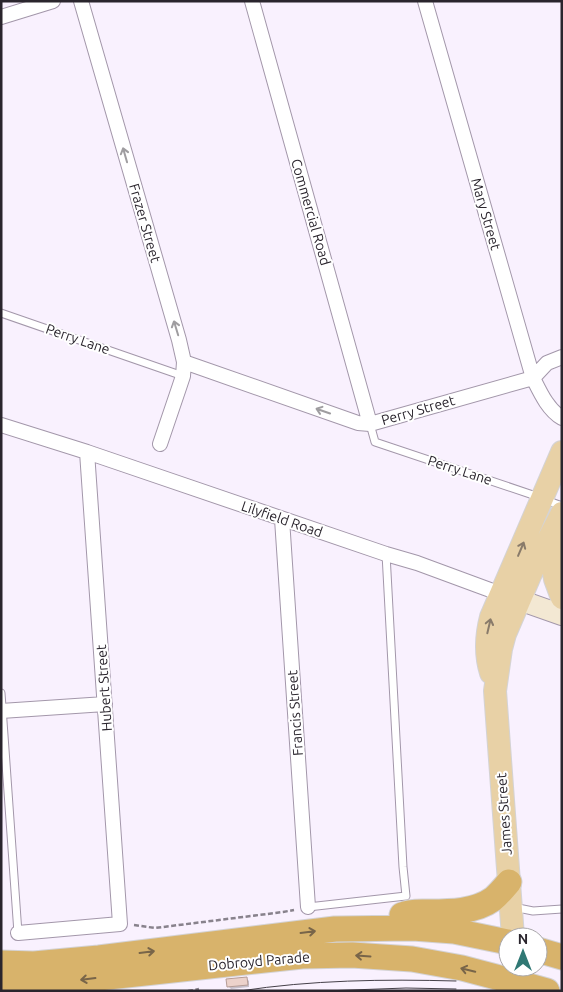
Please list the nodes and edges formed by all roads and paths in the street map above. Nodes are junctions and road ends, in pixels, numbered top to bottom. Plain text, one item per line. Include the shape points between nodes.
1 (53, 1) edge
2 (81, 1) edge
3 (252, 1) edge
4 (425, 1) edge
5 (1, 17) edge
6 (1, 313) edge
7 (562, 357) edge
8 (183, 369) junction
9 (533, 378) junction
10 (562, 418) edge
11 (370, 424) junction
12 (1, 425) edge
13 (160, 444) dead end
14 (87, 452) junction
15 (562, 452) edge
16 (552, 502) edge
17 (562, 514) edge
18 (282, 519) junction
19 (386, 554) junction
20 (510, 597) junction
21 (562, 598) edge
22 (562, 615) edge
23 (1, 693) edge
24 (105, 704) junction
25 (2, 711) edge
26 (509, 882) junction
27 (308, 907) junction
28 (510, 907) junction
29 (562, 909) edge
30 (120, 924) junction
31 (511, 927) edge
32 (376, 928) junction
33 (18, 933) joint
34 (498, 940) edge
35 (548, 953) edge
36 (562, 957) edge
37 (1, 963) edge
38 (515, 980) edge
39 (1, 982) edge
40 (202, 988) dead end
41 (188, 991) edge
42 (547, 991) edge

1 - 5 street
8 -> 2 street, Frazer Street via 179,340
3 - 11 street, Commercial Road
4 - 9 street, Mary Street
6 - 8 lane, Perry Lane
7 - 9 street, Perry Street via 547,363
11 -> 8 street, Perry Street
8 - 13 street, Frazer Street via 180,388
9 - 10 street, Mary Street via 543,398
9 - 11 street, Perry Street
11 - 16 lane, Perry Lane via 376,442
12 - 14 street, Lilyfield Road
14 - 18 street, Lilyfield Road
14 - 24 street, Hubert Street
15 - 16 main road
20 -> 16 main road
17 - 20 main road via 532,571
17 - 21 main road via 553,567
18 - 19 street, Lilyfield Road
18 - 27 street, Francis Street
19 - 20 street, Lilyfield Road
19 - 27 lane via 406,896
20 - 22 street, Lilyfield Road
20 - 26 main road, James Street via 491,617 486,648 496,690
23 - 25 lane
24 - 25 street
24 - 30 street, Hubert Street
25 - 33 lane
26 - 28 main road, James Street
26 - 32 highway via 493,899 478,907 449,912 409,912
27 - 30 path via 155,928
28 - 29 lane via 533,911
28 - 31 main road, James Street
30 - 33 street
32 - 34 highway, Dobroyd Parade via 454,931
37 -> 32 highway, Dobroyd Parade via 89,959 335,929
35 - 36 highway
38 -> 39 highway, Dobroyd Parade via 412,959 352,955 302,956 72,981
38 - 42 highway, Dobroyd Parade
40 - 41 path

